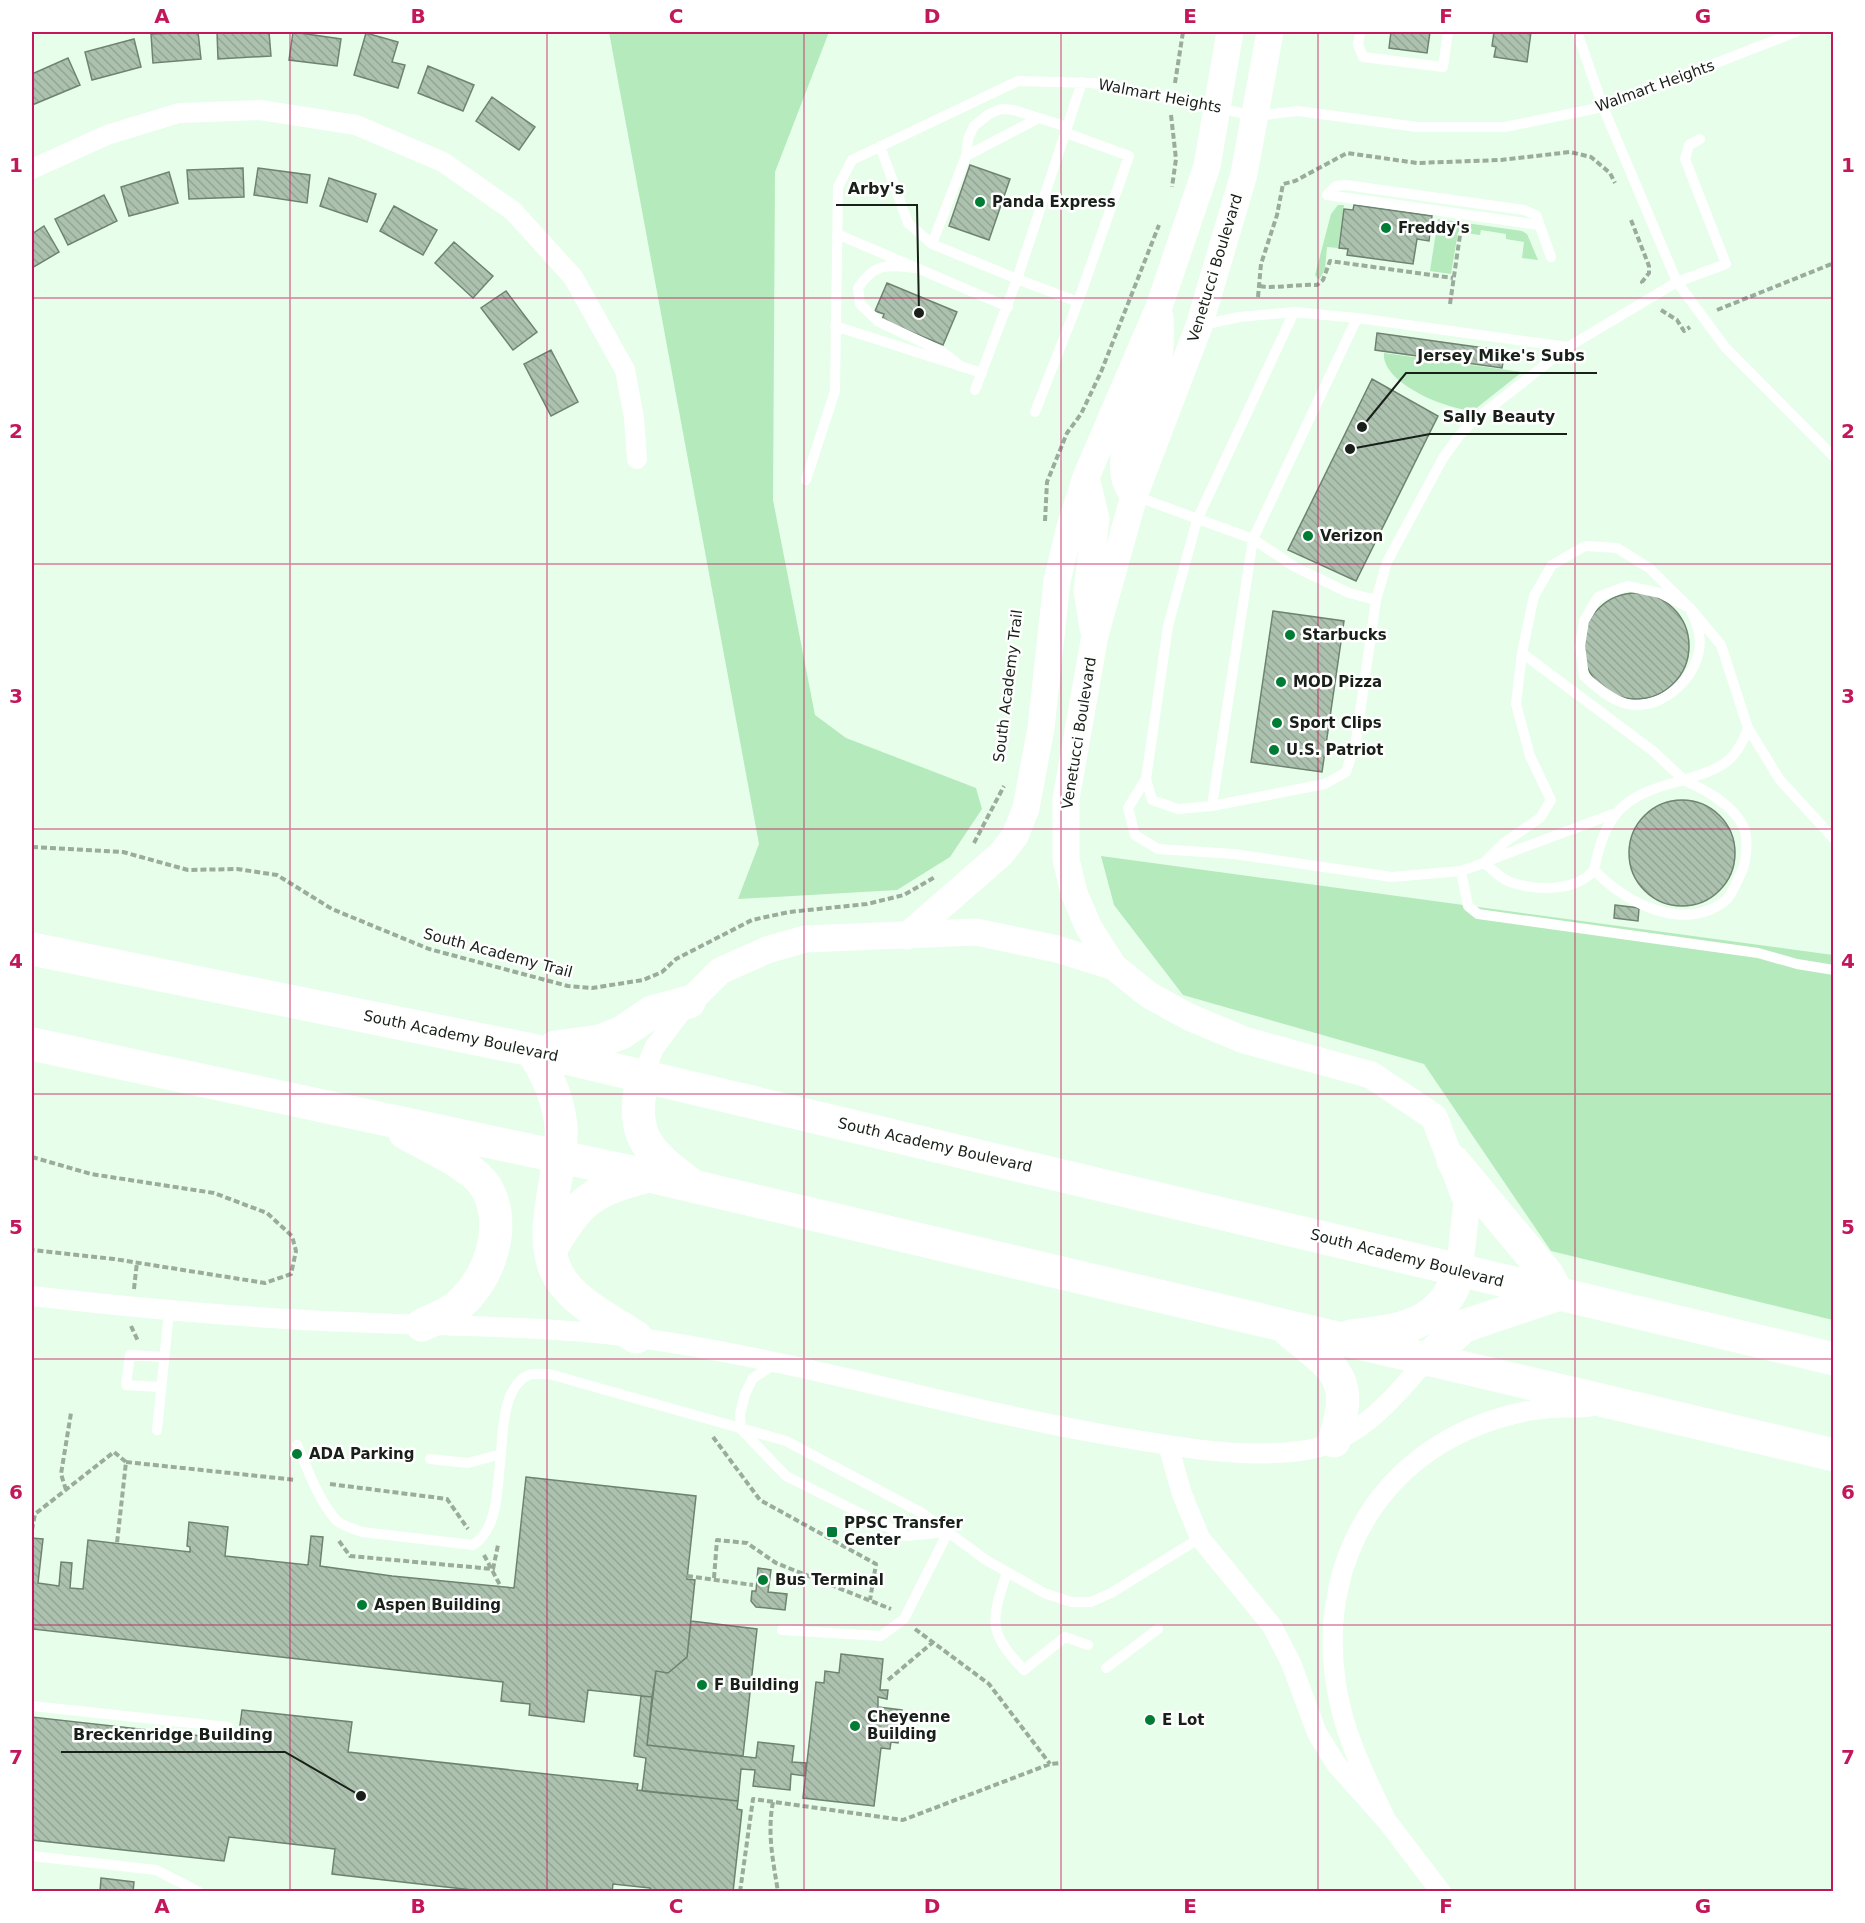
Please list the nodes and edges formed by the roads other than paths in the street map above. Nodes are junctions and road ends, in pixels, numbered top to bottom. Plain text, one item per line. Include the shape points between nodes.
1 (1230, 32) edge
2 (1270, 32) edge
3 (1360, 32) edge
4 (1448, 32) edge
5 (1577, 32) edge
6 (1796, 32) edge
7 (1082, 82) junction
8 (1217, 107) junction
9 (1603, 107) junction
10 (1256, 116) junction
11 (1037, 119) junction
12 (1066, 130) junction
13 (1700, 139) dead end
14 (880, 146) junction
15 (966, 156) junction
16 (32, 169) edge
17 (1327, 195) dead end
18 (837, 234) junction
19 (932, 244) junction
20 (1551, 257) dead end
21 (915, 268) junction
22 (1017, 279) junction
23 (1677, 282) junction
24 (1078, 302) junction
25 (1159, 307) junction
26 (1008, 308) junction
27 (1294, 312) junction
28 (1357, 318) junction
29 (835, 326) junction
30 (1199, 326) junction
31 (1568, 347) junction
32 (962, 367) junction
33 (982, 373) junction
34 (975, 390) dead end
35 (1035, 412) dead end
36 (1833, 457) edge
37 (637, 459) dead end
38 (1086, 477) junction
39 (806, 480) dead end
40 (1134, 496) junction
41 (1197, 520) junction
42 (1253, 539) junction
43 (1376, 600) junction
44 (1690, 608) junction
45 (1095, 635) junction
46 (1522, 653) junction
47 (1748, 728) junction
48 (1146, 779) junction
49 (1684, 780) junction
50 (1212, 806) junction
51 (1613, 814) junction
52 (1833, 839) edge
53 (1484, 863) junction
54 (1594, 870) junction
55 (1461, 871) junction
56 (907, 936) junction
57 (39, 950) edge
58 (1114, 967) junction
59 (1833, 970) edge
60 (689, 1002) junction
61 (32, 1044) edge
62 (532, 1050) junction
63 (643, 1076) junction
64 (377, 1118) junction
65 (560, 1156) junction
66 (1453, 1161) junction
67 (651, 1176) junction
68 (694, 1186) junction
69 (550, 1251) junction
70 (1459, 1271) junction
71 (1558, 1294) junction
72 (32, 1296) edge
73 (169, 1312) junction
74 (423, 1325) junction
75 (1283, 1326) junction
76 (636, 1337) junction
77 (1331, 1338) junction
78 (164, 1358) junction
79 (1833, 1359) edge
80 (1426, 1360) junction
81 (775, 1364) junction
82 (160, 1387) junction
83 (1621, 1405) junction
84 (741, 1429) junction
85 (157, 1430) dead end
86 (1334, 1441) junction
87 (297, 1445) dead end
88 (1168, 1445) junction
89 (501, 1454) junction
90 (1833, 1455) edge
91 (430, 1459) dead end
92 (948, 1532) junction
93 (1200, 1538) junction
94 (1007, 1572) junction
95 (1158, 1629) dead end
96 (782, 1630) dead end
97 (1088, 1645) dead end
98 (1107, 1668) dead end
99 (32, 1706) edge
100 (228, 1727) dead end
101 (1386, 1820) junction
102 (32, 1856) edge
103 (1433, 1889) edge
104 (199, 1892) edge

1 - 8 street
2 - 10 street, Venetucci Boulevard
3 - 4 lane via 1358,45 1363,57 1443,67
5 - 9 lane
6 - 9 lane, Walmart Heights
7 - 8 lane, Walmart Heights
7 - 12 lane
7 - 14 lane, Walmart Heights via 1018,81
8 - 10 lane, Walmart Heights
8 - 25 street via 1207,166
9 - 10 lane, Walmart Heights via 1505,127 1417,128 1298,111
9 - 23 lane
10 - 30 street, Venetucci Boulevard via 1244,174
11 - 12 lane
11 - 15 lane
11 - 15 lane via 1014,110 1001,109 989,114 974,126
12 - 22 lane
12 - 24 lane via 1130,156
13 - 23 lane via 1689,145 1685,159 1726,264
14 - 18 lane, Walmart Heights via 852,160 838,188
14 - 19 lane via 908,223
15 - 19 lane
16 - 37 street via 107,135 179,113 260,110 356,125 443,162 513,211 573,277 625,369
17 - 20 lane via 1336,186 1357,186 1524,210 1536,215
18 - 21 lane
18 - 29 lane, Walmart Heights
19 - 22 lane
21 - 26 lane
21 - 32 lane via 885,265 867,274 858,288 860,304 879,322 940,351
22 - 24 lane
22 - 26 lane
23 - 31 lane
23 - 36 lane via 1725,347
24 - 35 lane
25 - 38 street
25 - 40 street via 1159,361 1125,456 1124,479
26 - 33 lane
27 - 28 lane
27 - 30 lane via 1239,317
27 - 41 lane
28 - 31 lane
28 - 42 lane
29 - 32 lane
29 - 39 lane, Walmart Heights via 835,391
30 - 40 street, Venetucci Boulevard
31 - 43 lane via 1459,436 1387,562
32 - 33 lane
33 - 34 lane
38 - 45 street via 1096,519 1087,590
38 - 56 street via 1058,581 1041,728 1026,808 1015,836 1001,854
40 - 41 lane
40 - 45 street, Venetucci Boulevard
41 - 42 lane
41 - 48 lane via 1168,626
42 - 43 lane via 1295,567 1349,593
42 - 50 lane
43 - 50 lane via 1356,741 1346,772 1325,784
44 - 44 lane via 1660,593 1627,586 1598,597 1584,621 1580,646 1584,676 1601,691 1627,704 1657,703 1677,688 1695,665 1700,636
44 - 46 lane via 1649,568 1617,548 1585,546 1552,565 1534,596
44 - 47 lane via 1721,645
45 - 58 street, Venetucci Boulevard via 1066,799 1066,859 1074,893 1089,928
46 - 49 lane via 1653,751
46 - 53 lane via 1516,704 1530,756 1551,800 1540,818 1505,842
47 - 49 lane via 1740,750 1720,768
47 - 52 lane via 1780,780
48 - 50 lane via 1152,800 1178,809
48 - 55 lane via 1128,808 1135,835 1158,849 1234,854 1392,877
49 - 51 lane via 1652,789
49 - 54 lane via 1723,802 1743,825 1746,863 1727,900 1695,916 1657,911 1609,885
51 - 53 lane
51 - 54 lane via 1600,839
53 - 54 lane via 1509,882 1543,889 1588,878
53 - 55 lane
55 - 59 lane via 1468,906 1478,914 1758,953
56 - 58 street via 976,932 1057,949
56 - 60 street via 805,939 766,950 720,971
57 - 62 highway, South Academy Boulevard
58 - 66 street, Venetucci Boulevard via 1149,995 1189,1017 1244,1040 1371,1075 1434,1117
60 - 62 highway via 652,1012 621,1033 600,1041
60 - 63 street via 654,1048
61 - 64 highway
62 - 63 highway, South Academy Boulevard
62 - 65 highway via 557,1097
63 - 68 highway via 636,1104 647,1145
63 - 70 highway, South Academy Boulevard
64 - 65 highway
64 - 74 highway via 464,1167 485,1186 495,1212 496,1236 478,1284 458,1306
65 - 67 highway
65 - 69 highway via 550,1219
66 - 70 street, Venetucci Boulevard via 1467,1202
66 - 71 highway via 1547,1274
67 - 68 highway
67 - 69 highway via 616,1185 589,1199 570,1216
68 - 75 highway
69 - 76 highway via 558,1275 579,1299
70 - 71 highway, South Academy Boulevard
70 - 77 highway via 1454,1291 1443,1307 1418,1322 1382,1332
71 - 79 highway, South Academy Boulevard
71 - 80 highway via 1464,1326
72 - 73 street
73 - 74 street
73 - 78 lane
74 - 76 street
75 - 77 highway
75 - 86 highway via 1329,1364 1340,1381 1345,1398
76 - 81 street
77 - 80 highway
78 - 82 lane
78 - 82 lane via 130,1354 126,1385
80 - 83 highway
80 - 86 street via 1366,1424
81 - 84 lane via 753,1378 740,1414
81 - 88 street via 1031,1421
82 - 85 lane
83 - 90 highway
83 - 101 street via 1534,1410 1486,1423 1444,1442 1408,1466 1365,1517 1347,1553 1336,1596 1332,1636 1344,1723
84 - 89 lane via 549,1374 530,1374 518,1383 510,1398
84 - 92 lane via 786,1441 922,1513
84 - 92 lane via 786,1476 906,1536
86 - 88 street via 1304,1451 1258,1453
87 - 89 lane via 337,1520 347,1527 473,1545 486,1534 492,1517
88 - 93 street
89 - 91 lane via 468,1464
92 - 94 lane
92 - 96 lane via 904,1619 881,1636
93 - 94 lane via 1091,1602 1071,1602 1044,1593
93 - 101 street via 1272,1626 1291,1663 1317,1733 1336,1764
94 - 97 lane via 995,1609 995,1628 1006,1650 1024,1670 1065,1637
95 - 98 lane
99 - 100 lane
101 - 103 street
102 - 104 lane via 156,1870

